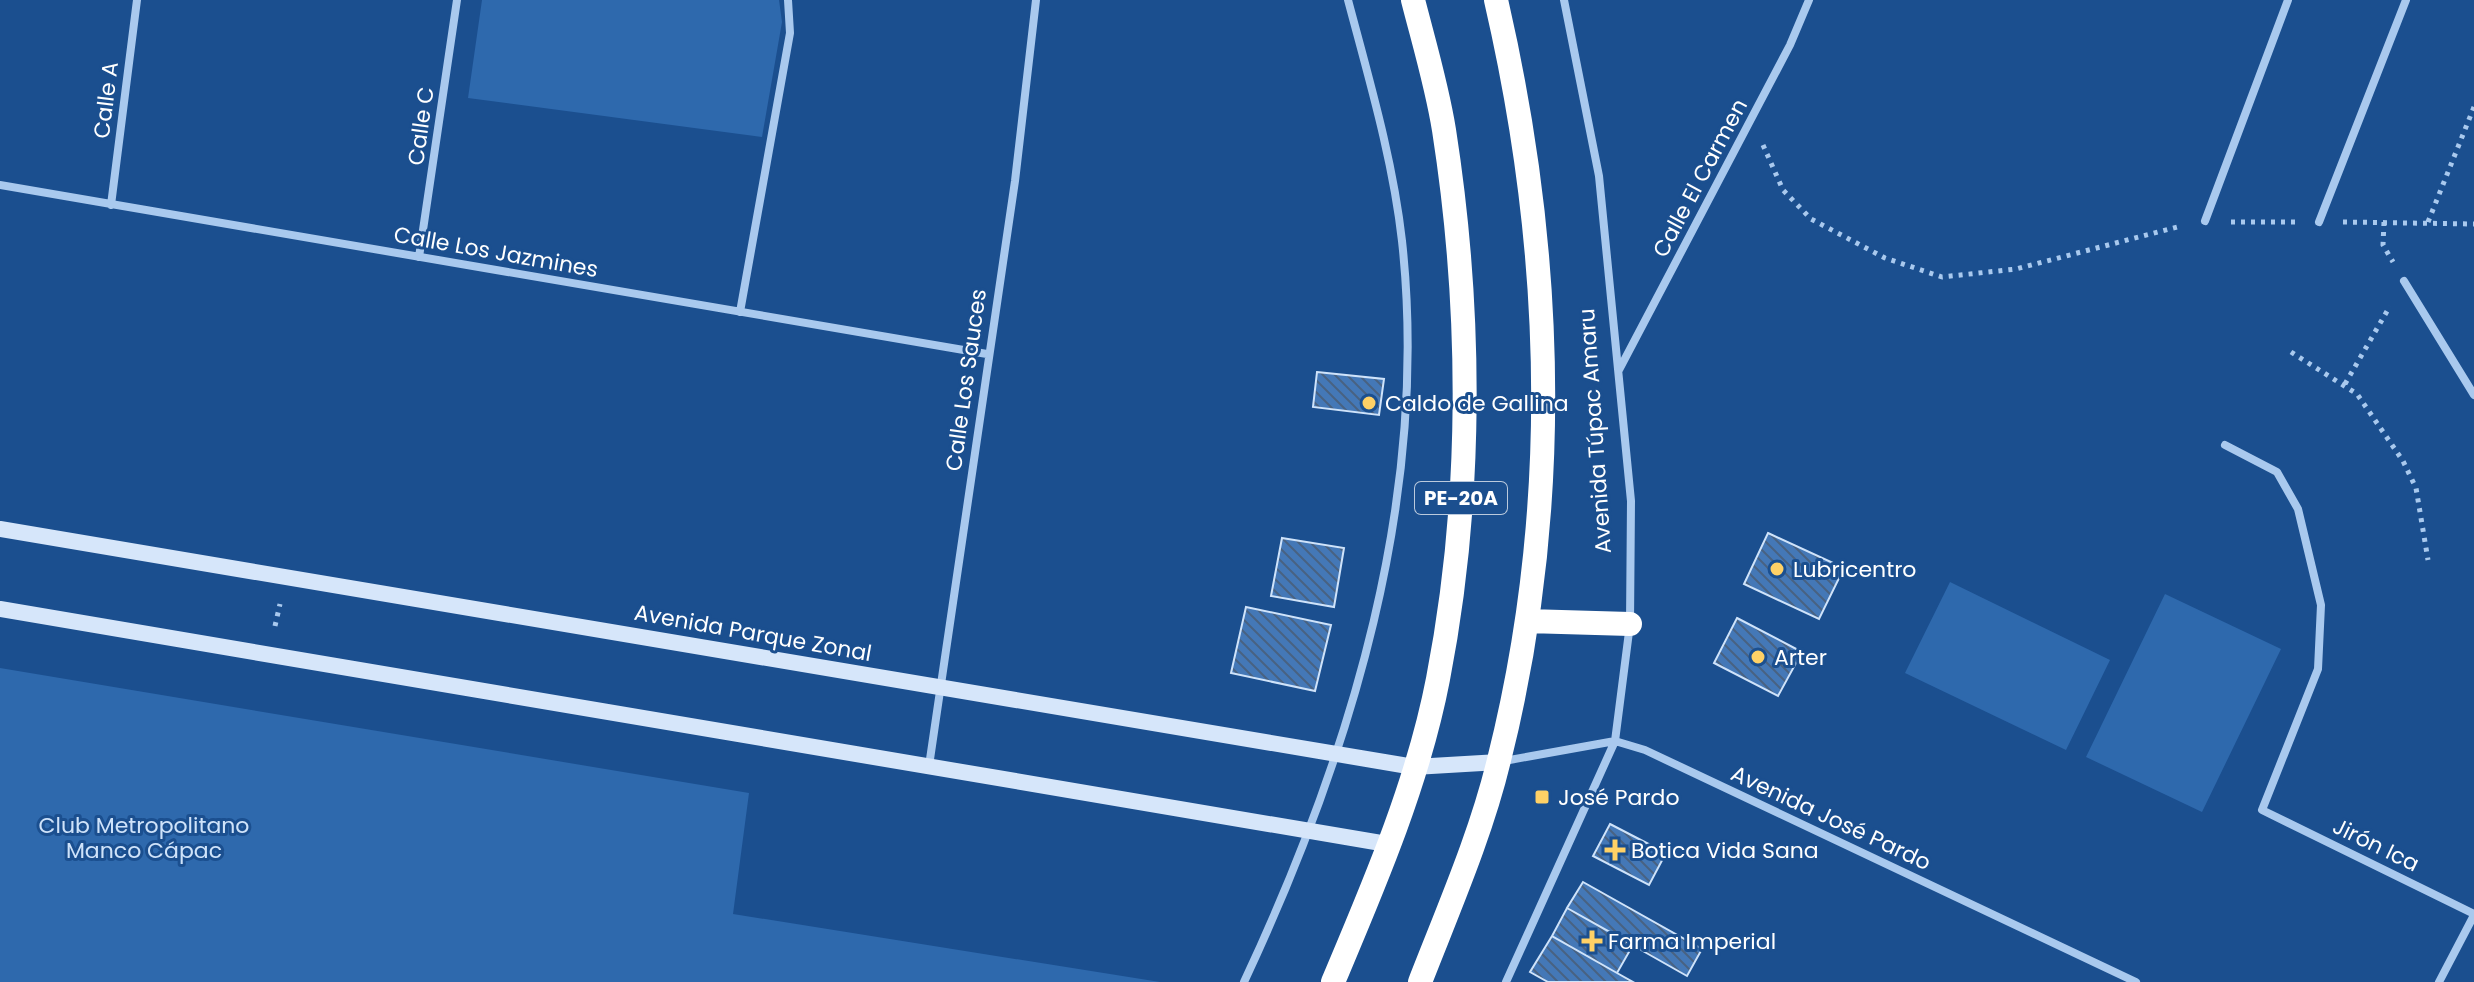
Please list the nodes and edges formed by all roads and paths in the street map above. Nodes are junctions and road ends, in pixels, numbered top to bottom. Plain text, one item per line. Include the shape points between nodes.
1 (137, 0) edge
2 (457, 0) edge
3 (788, 0) edge
4 (1036, 0) edge
5 (1348, 0) edge
6 (1413, 0) edge
7 (1496, 0) edge
8 (1564, 0) edge
9 (1809, 0) edge
10 (2288, 0) edge
11 (2406, 0) edge
12 (2474, 107) edge
13 (1752, 119) junction
14 (0, 185) edge
15 (111, 205) junction
16 (2205, 221) dead end
17 (2319, 222) dead end
18 (2384, 222) dead end
19 (2428, 222) dead end
20 (419, 257) junction
21 (1964, 275) dead end
22 (2404, 281) junction
23 (740, 312) junction
24 (2291, 352) dead end
25 (987, 354) junction
26 (1618, 370) junction
27 (2345, 384) junction
28 (2474, 395) edge
29 (2225, 445) dead end
30 (0, 529) edge
31 (2428, 560) dead end
32 (285, 577) junction
33 (0, 609) edge
34 (1527, 621) junction
35 (1630, 624) junction
36 (270, 654) junction
37 (940, 687) junction
38 (1615, 741) junction
39 (1338, 754) junction
40 (1499, 762) junction
41 (929, 766) junction
42 (1414, 767) junction
43 (1309, 830) junction
44 (1387, 844) junction
45 (2474, 914) edge
46 (1244, 982) edge
47 (1333, 982) edge
48 (1420, 982) edge
49 (1506, 982) edge
50 (2136, 982) edge
51 (2439, 982) edge

1 - 15 street, Calle A
2 - 20 street, Calle C
3 - 23 street via 790,33
4 - 25 street, Calle Los Sauces via 1015,181
5 - 39 street via 1378,109 1402,241 1408,379 1397,490 1373,622
6 - 42 highway, PE-20A via 1444,126 1456,212 1465,385 1452,591 1438,681
7 - 34 highway, Avenida Túpac Amaru via 1526,153 1543,341 1541,517
8 - 26 street, Avenida Túpac Amaru via 1599,176
9 - 13 street, Calle El Carmen
10 - 16 street
11 - 17 street
12 - 19 path
13 - 21 path via 1783,190 1811,219 1885,258 1942,277
13 - 26 street, Calle El Carmen
14 - 15 street, Calle Los Jazmines
15 - 20 street, Calle Los Jazmines
18 - 22 path via 2383,245
20 - 23 street, Calle Los Jazmines
22 - 27 path
22 - 28 street
23 - 25 street, Calle Los Jazmines
24 - 27 path
25 - 37 street, Calle Los Sauces
26 - 35 street, Avenida Túpac Amaru via 1631,501
27 - 31 path via 2388,439 2416,488
29 - 45 street, Jirón Ica via 2277,472 2298,509 2321,605 2318,669 2262,810
30 - 32 main road, Avenida Parque Zonal
32 - 36 path
32 - 37 main road, Avenida Parque Zonal
33 - 36 main road
34 - 35 highway
34 - 40 highway, Avenida Túpac Amaru
35 - 38 street, Avenida Túpac Amaru
36 - 41 main road
37 - 39 main road, Avenida Parque Zonal
37 - 41 street, Calle Los Sauces
38 - 40 street, Avenida José Pardo
38 - 49 street, Avenida Túpac Amaru
38 - 50 street, Avenida José Pardo via 1645,750
39 - 42 main road, Avenida Parque Zonal
39 - 43 street
40 - 42 main road, Avenida Parque Zonal
40 - 48 highway, Avenida Túpac Amaru
41 - 43 main road
42 - 44 highway, PE-20A
43 - 44 main road
43 - 46 street
44 - 47 highway, PE-20A
45 - 51 street

